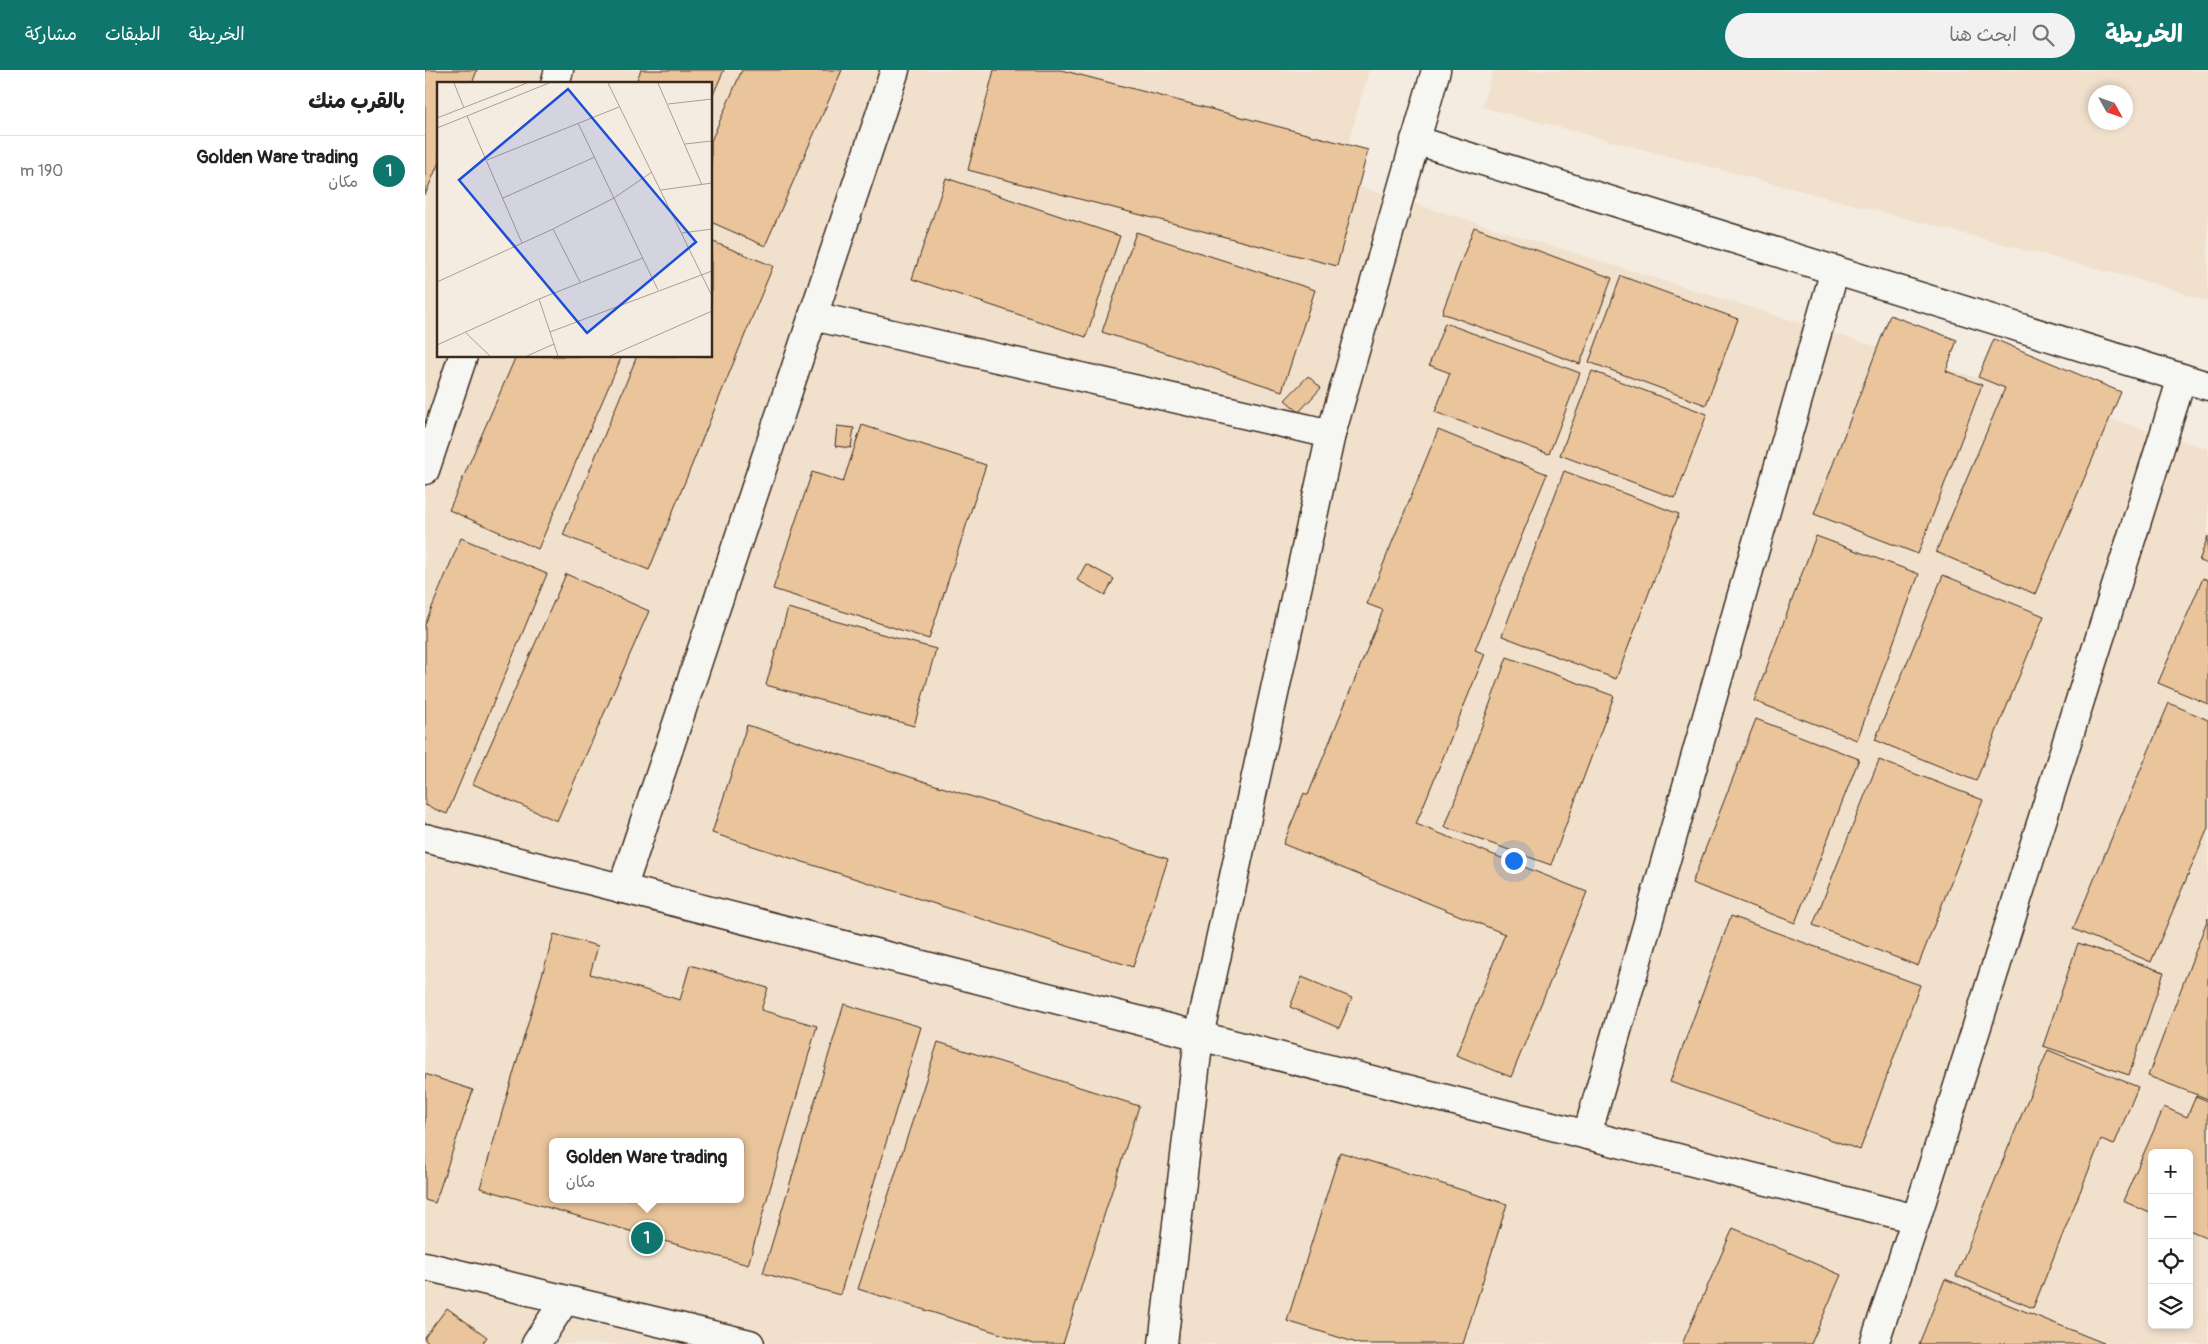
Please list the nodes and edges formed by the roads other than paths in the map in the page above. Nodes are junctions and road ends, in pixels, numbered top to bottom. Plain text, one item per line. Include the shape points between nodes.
1 (895, 70) edge
2 (1436, 70) edge
3 (1415, 140) junction
4 (1835, 270) junction
5 (813, 316) junction
6 (462, 358) edge
7 (2182, 378) junction
8 (2208, 386) edge
9 (1331, 434) junction
10 (425, 470) edge
11 (425, 838) edge
12 (622, 889) junction
13 (1199, 1036) junction
14 (1587, 1135) junction
15 (1916, 1219) junction
16 (425, 1266) edge
17 (565, 1300) junction
18 (536, 1344) edge
19 (750, 1344) edge
20 (1163, 1344) edge
21 (1874, 1344) edge

1 - 5 street
2 - 3 street
3 - 4 street
3 - 9 street
4 - 7 street
4 - 14 street
5 - 9 street
5 - 12 street
6 - 10 street
7 - 8 street
7 - 15 street
9 - 13 street
11 - 12 street
12 - 13 street
13 - 14 street
13 - 20 street
14 - 15 street
15 - 21 street
16 - 17 street
17 - 18 street
17 - 19 street

